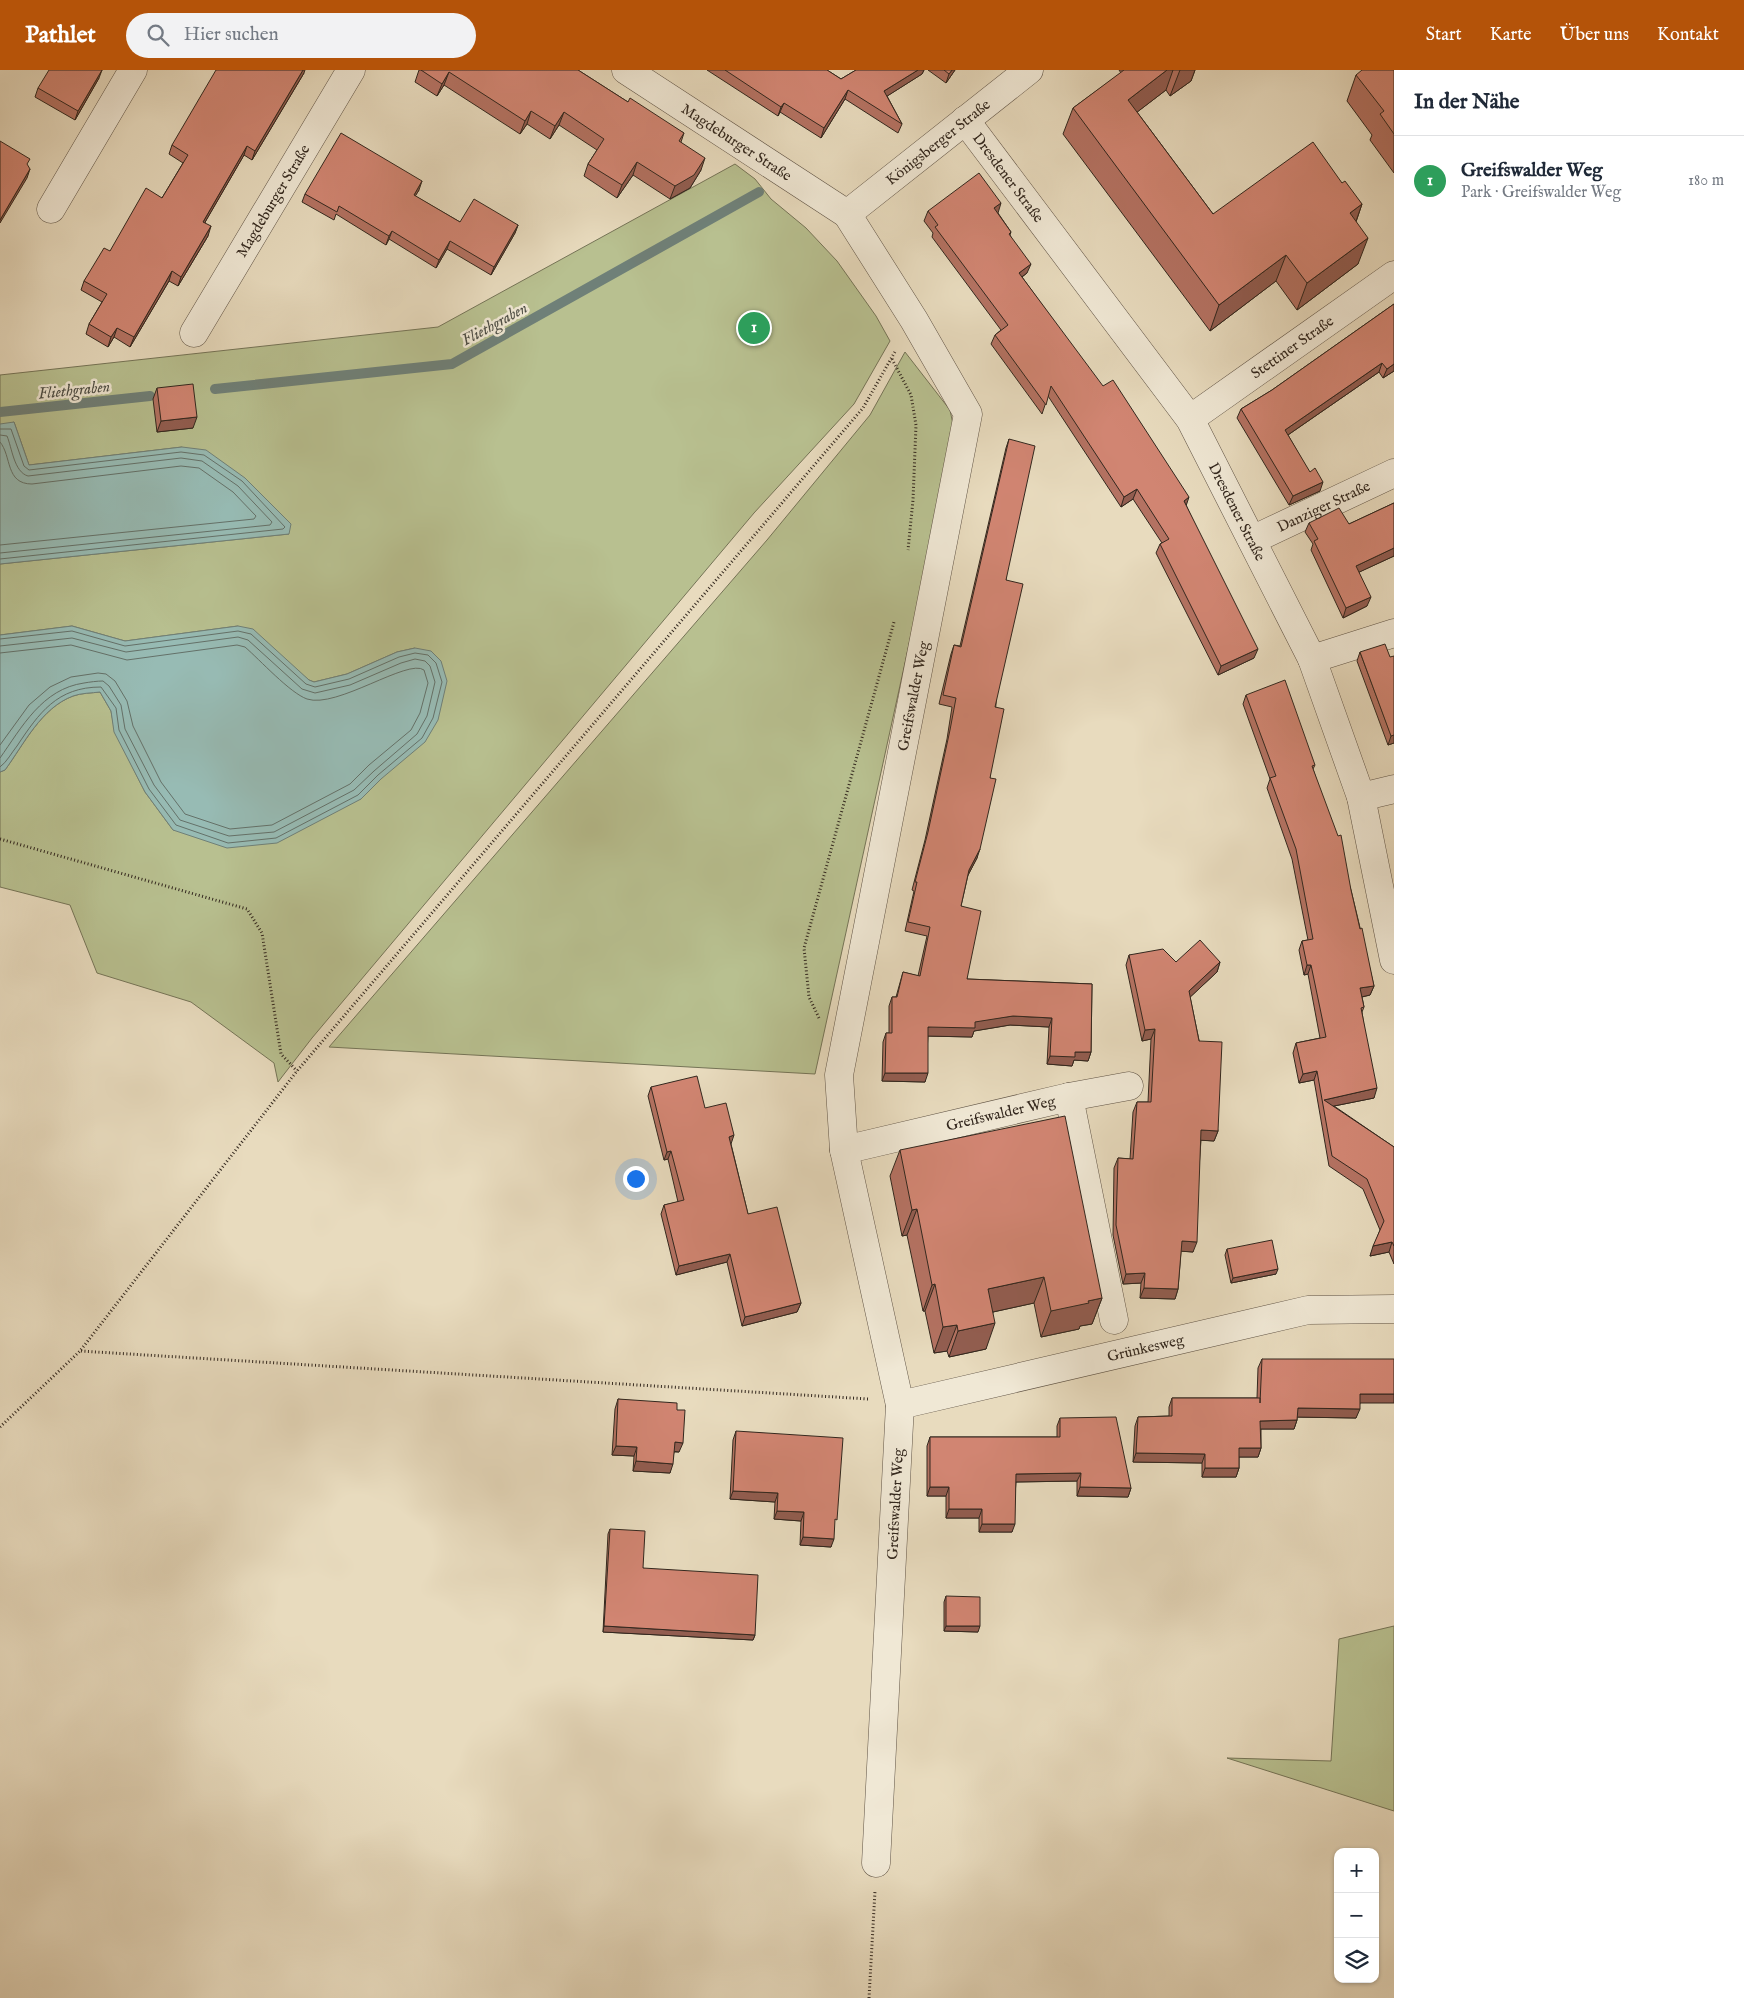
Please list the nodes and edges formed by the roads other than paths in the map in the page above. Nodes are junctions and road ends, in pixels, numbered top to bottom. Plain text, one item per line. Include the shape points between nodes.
1 (132, 70) edge
2 (351, 70) edge
3 (626, 70) edge
4 (1029, 70) edge
5 (965, 120) junction
6 (51, 209) dead end
7 (847, 214) junction
8 (1394, 275) edge
9 (194, 333) dead end
10 (1190, 419) junction
11 (1394, 473) edge
12 (1252, 540) junction
13 (1394, 633) edge
14 (1312, 659) junction
15 (1394, 789) edge
16 (1361, 798) junction
17 (1394, 960) edge
18 (1129, 1086) dead end
19 (1069, 1098) junction
20 (844, 1150) junction
21 (1394, 1309) edge
22 (1114, 1320) dead end
23 (900, 1406) junction
24 (876, 1864) road end

1 - 6 street
2 - 9 street, Magdeburger Straße
3 - 7 street, Magdeburger Straße
4 - 5 street, Königsberger Straße
5 - 7 street, Königsberger Straße
5 - 10 street, Dresdener Straße
7 - 20 street, Greifswalder Weg via 968,414 839,1075
8 - 10 street, Stettiner Straße
10 - 12 street, Dresdener Straße
11 - 12 street, Danziger Straße
12 - 14 street, Dresdener Straße
13 - 14 street
14 - 16 street, Dresdener Straße
15 - 16 street
16 - 17 street, Dresdener Straße
18 - 19 street, Greifswalder Weg
19 - 20 street, Greifswalder Weg
19 - 22 street, Greifswalder Weg
20 - 23 street, Greifswalder Weg
21 - 23 street, Grünkesweg via 1308,1310
23 - 24 street, Greifswalder Weg

